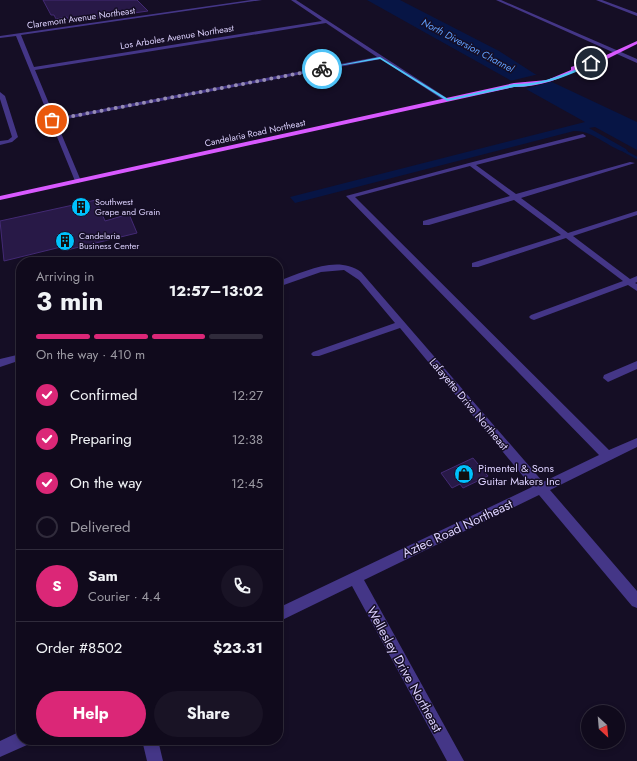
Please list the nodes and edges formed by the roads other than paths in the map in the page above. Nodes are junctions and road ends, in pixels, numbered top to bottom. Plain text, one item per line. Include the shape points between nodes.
1 (260, 0) edge
2 (293, 0) edge
3 (499, 0) edge
4 (507, 0) edge
5 (598, 0) edge
6 (637, 15) edge
7 (325, 22) junction
8 (18, 35) junction
9 (0, 37) edge
10 (637, 42) edge
11 (617, 52) junction
12 (380, 58) junction
13 (637, 61) edge
14 (580, 67) junction
15 (31, 69) junction
16 (514, 86) junction
17 (0, 94) edge
18 (447, 100) junction
19 (52, 120) junction
20 (583, 136) dead end
21 (0, 143) edge
22 (632, 163) dead end
23 (471, 164) junction
24 (78, 181) junction
25 (515, 197) junction
26 (0, 198) edge
27 (637, 213) edge
28 (426, 223) dead end
29 (566, 235) junction
30 (475, 265) dead end
31 (633, 280) edge
32 (283, 282) edge
33 (637, 288) edge
34 (534, 317) dead end
35 (402, 324) junction
36 (316, 354) dead end
37 (16, 358) edge
38 (0, 363) edge
39 (637, 365) edge
40 (608, 378) dead end
41 (637, 442) edge
42 (607, 456) junction
43 (541, 489) junction
44 (355, 578) junction
45 (637, 601) edge
46 (283, 613) edge
47 (16, 741) edge
48 (151, 745) edge
49 (0, 749) edge
50 (155, 761) edge
51 (456, 761) edge

1 - 8 street, Claremont Avenue Northeast
2 - 7 street
3 - 4 street
3 - 11 street
5 - 6 street
7 - 12 street
7 - 15 street, Los Arboles Avenue Northeast
8 - 9 street, Claremont Avenue Northeast
8 - 15 street
10 - 11 main road, Candelaria Road Northeast
11 - 13 street
11 - 14 main road, Candelaria Road Northeast
12 - 18 street
12 - 19 street
14 - 16 main road, Candelaria Road Northeast via 554,78
14 - 16 main road, Candelaria Road Northeast via 518,82
15 - 19 street
16 - 18 main road, Candelaria Road Northeast
17 - 21 street via 15,137
18 - 24 main road, Candelaria Road Northeast
19 - 24 street
20 - 23 street
22 - 25 street
23 - 25 street
23 - 42 street via 350,196
24 - 26 main road, Candelaria Road Northeast
25 - 28 street
25 - 29 street
27 - 29 street
29 - 30 street
29 - 31 street
31 - 33 street
31 - 34 street
32 - 35 street, Lafayette Drive Northeast via 330,268 344,267 362,278
35 - 36 street
35 - 43 street, Lafayette Drive Northeast
37 - 38 street
39 - 40 street
41 - 42 street, Aztec Road Northeast
42 - 43 street, Aztec Road Northeast
43 - 44 street, Aztec Road Northeast
43 - 45 street, Lafayette Drive Northeast
44 - 46 street, Aztec Road Northeast
44 - 51 street, Wellesley Drive Northeast
47 - 49 street
48 - 50 street

